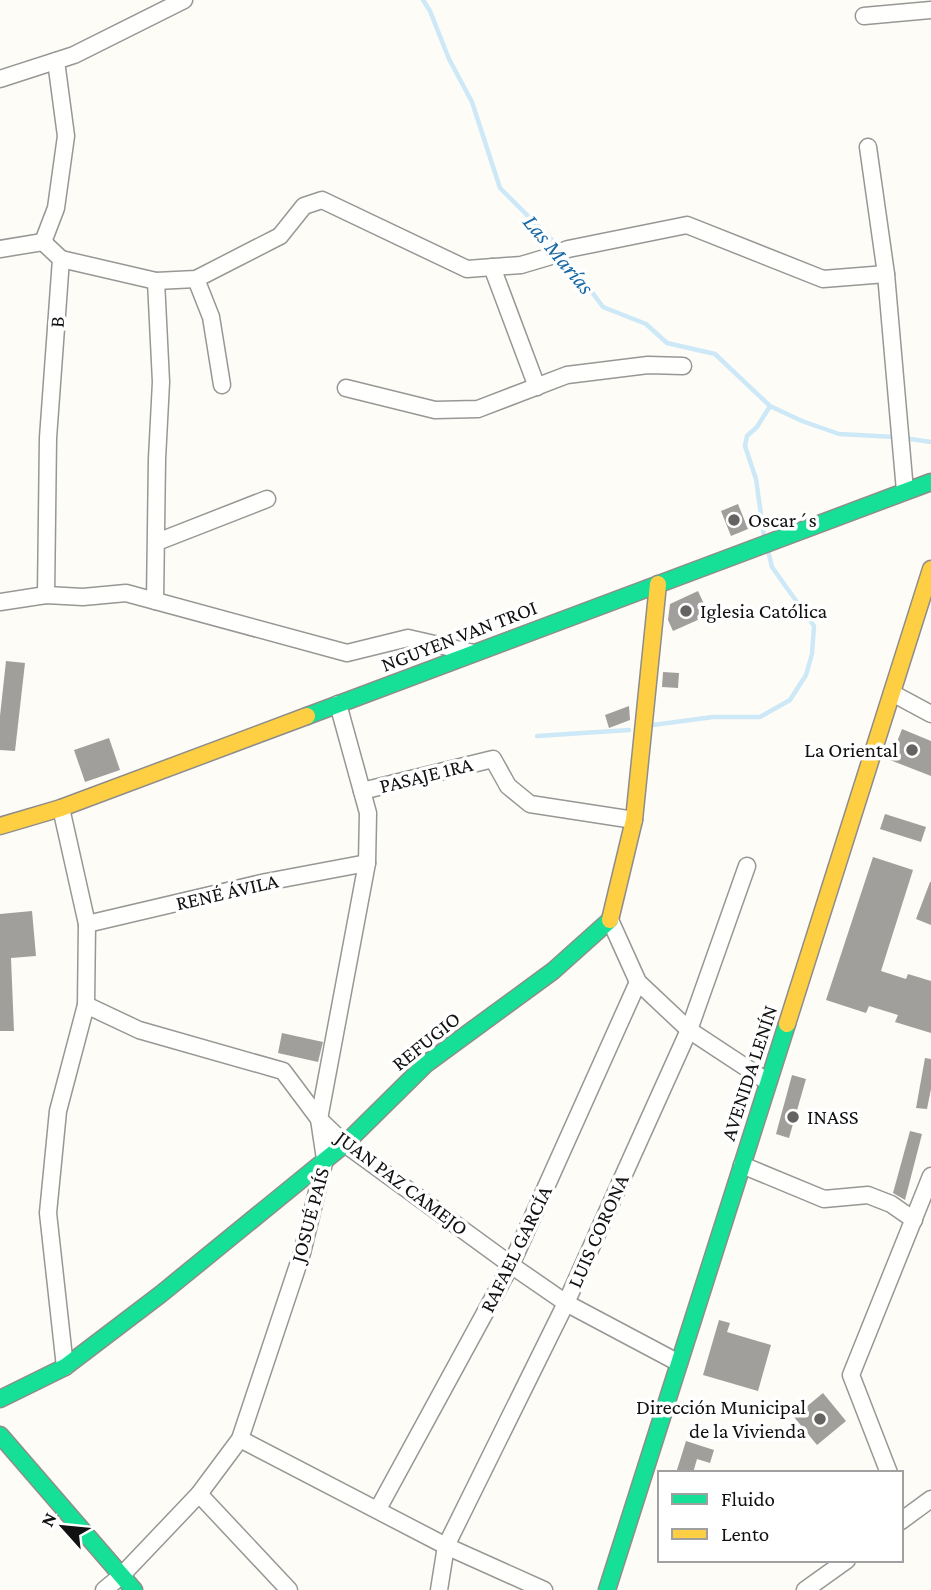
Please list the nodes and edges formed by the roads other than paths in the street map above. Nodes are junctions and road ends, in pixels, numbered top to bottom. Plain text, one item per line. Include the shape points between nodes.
1 (184, 0) edge
2 (931, 10) edge
3 (864, 16) dead end
4 (56, 61) junction
5 (0, 79) edge
6 (868, 147) dead end
7 (43, 242) junction
8 (0, 249) edge
9 (61, 259) junction
10 (492, 267) junction
11 (886, 274) junction
12 (196, 279) junction
13 (156, 281) junction
14 (683, 366) dead end
15 (222, 386) dead end
16 (537, 387) junction
17 (346, 388) dead end
18 (931, 482) edge
19 (905, 491) junction
20 (267, 499) dead end
21 (157, 542) junction
22 (931, 569) edge
23 (658, 584) junction
24 (46, 595) junction
25 (155, 601) junction
26 (0, 602) edge
27 (474, 653) junction
28 (892, 693) junction
29 (338, 704) junction
30 (931, 714) edge
31 (362, 791) junction
32 (61, 808) junction
33 (634, 820) junction
34 (0, 826) edge
35 (367, 863) junction
36 (747, 866) dead end
37 (610, 920) junction
38 (87, 924) junction
39 (638, 982) junction
40 (86, 1005) junction
41 (689, 1030) junction
42 (768, 1082) junction
43 (319, 1119) junction
44 (345, 1144) junction
45 (325, 1159) junction
46 (742, 1165) junction
47 (931, 1176) edge
48 (914, 1220) junction
49 (511, 1265) junction
50 (566, 1303) junction
51 (679, 1363) junction
52 (65, 1367) junction
53 (0, 1399) edge
54 (0, 1435) edge
55 (240, 1439) junction
56 (888, 1471) edge
57 (200, 1494) junction
58 (931, 1499) edge
59 (378, 1508) junction
60 (903, 1515) edge
61 (446, 1546) junction
62 (844, 1562) edge
63 (121, 1576) junction
64 (104, 1590) edge
65 (134, 1590) edge
66 (289, 1590) edge
67 (439, 1590) edge
68 (544, 1590) edge
69 (607, 1590) edge
70 (805, 1590) edge

1 - 4 street
2 - 3 street
4 - 5 street
4 - 7 street via 66,136 56,208
6 - 11 street
7 - 8 street
7 - 9 street
9 - 13 street
9 - 24 street, B via 48,438
10 - 11 street via 521,265 568,249 687,225 823,279
10 - 12 street via 467,269 322,200 304,206 280,236
10 - 16 street
11 - 19 street
12 - 13 street
12 - 15 street via 211,317
13 - 21 street via 161,382
14 - 16 street via 648,365 567,375
16 - 17 street via 478,409 435,410
18 - 19 street, NGUYEN VAN TROI
19 - 23 street, NGUYEN VAN TROI
20 - 21 street
21 - 25 street
22 - 28 street, AVENIDA LENÍN
23 - 27 street, NGUYEN VAN TROI
23 - 33 street
24 - 25 street via 127,593
24 - 26 street
25 - 27 street via 347,653 408,638
27 - 29 street, NGUYEN VAN TROI
28 - 30 street
28 - 42 street, AVENIDA LENÍN
29 - 31 street, JOSUÉ PAÍS
29 - 32 street, NGUYEN VAN TROI
31 - 33 street, PASAJE 1RA via 494,759 508,786 530,804
31 - 35 street, JOSUÉ PAÍS via 368,813
32 - 34 street, NGUYEN VAN TROI
32 - 38 street
33 - 37 street
35 - 38 street, RENÉ ÁVILA
35 - 43 street, JOSUÉ PAÍS
36 - 41 street, LUIS CORONA
37 - 39 street
37 - 44 street, REFUGIO via 553,971 426,1063
38 - 40 street
39 - 41 street
39 - 49 street, RAFAEL GARCÍA
40 - 43 street, JUAN PAZ CAMEJO via 139,1030 283,1072
40 - 52 street via 58,1111 48,1213
41 - 42 street
41 - 50 street, LUIS CORONA
42 - 46 street, AVENIDA LENÍN
43 - 44 street, JUAN PAZ CAMEJO
43 - 45 street, JOSUÉ PAÍS
44 - 45 street, REFUGIO
44 - 49 street, JUAN PAZ CAMEJO
45 - 52 street, REFUGIO via 162,1294
45 - 55 street, JOSUÉ PAÍS via 302,1252
46 - 48 street via 824,1199 867,1195
46 - 51 street, AVENIDA LENÍN
47 - 48 street
48 - 56 street via 851,1375
49 - 50 street, JUAN PAZ CAMEJO
49 - 59 street, RAFAEL GARCÍA
50 - 51 street, JUAN PAZ CAMEJO
50 - 61 street, LUIS CORONA
51 - 69 street, AVENIDA LENÍN
52 - 53 street, REFUGIO
54 - 63 street
55 - 57 street, JOSUÉ PAÍS
55 - 59 street
57 - 63 street, JOSUÉ PAÍS
57 - 66 street
58 - 60 street
59 - 61 street
61 - 67 street, LUIS CORONA
61 - 68 street
62 - 70 street
63 - 64 street, JOSUÉ PAÍS
63 - 65 street

